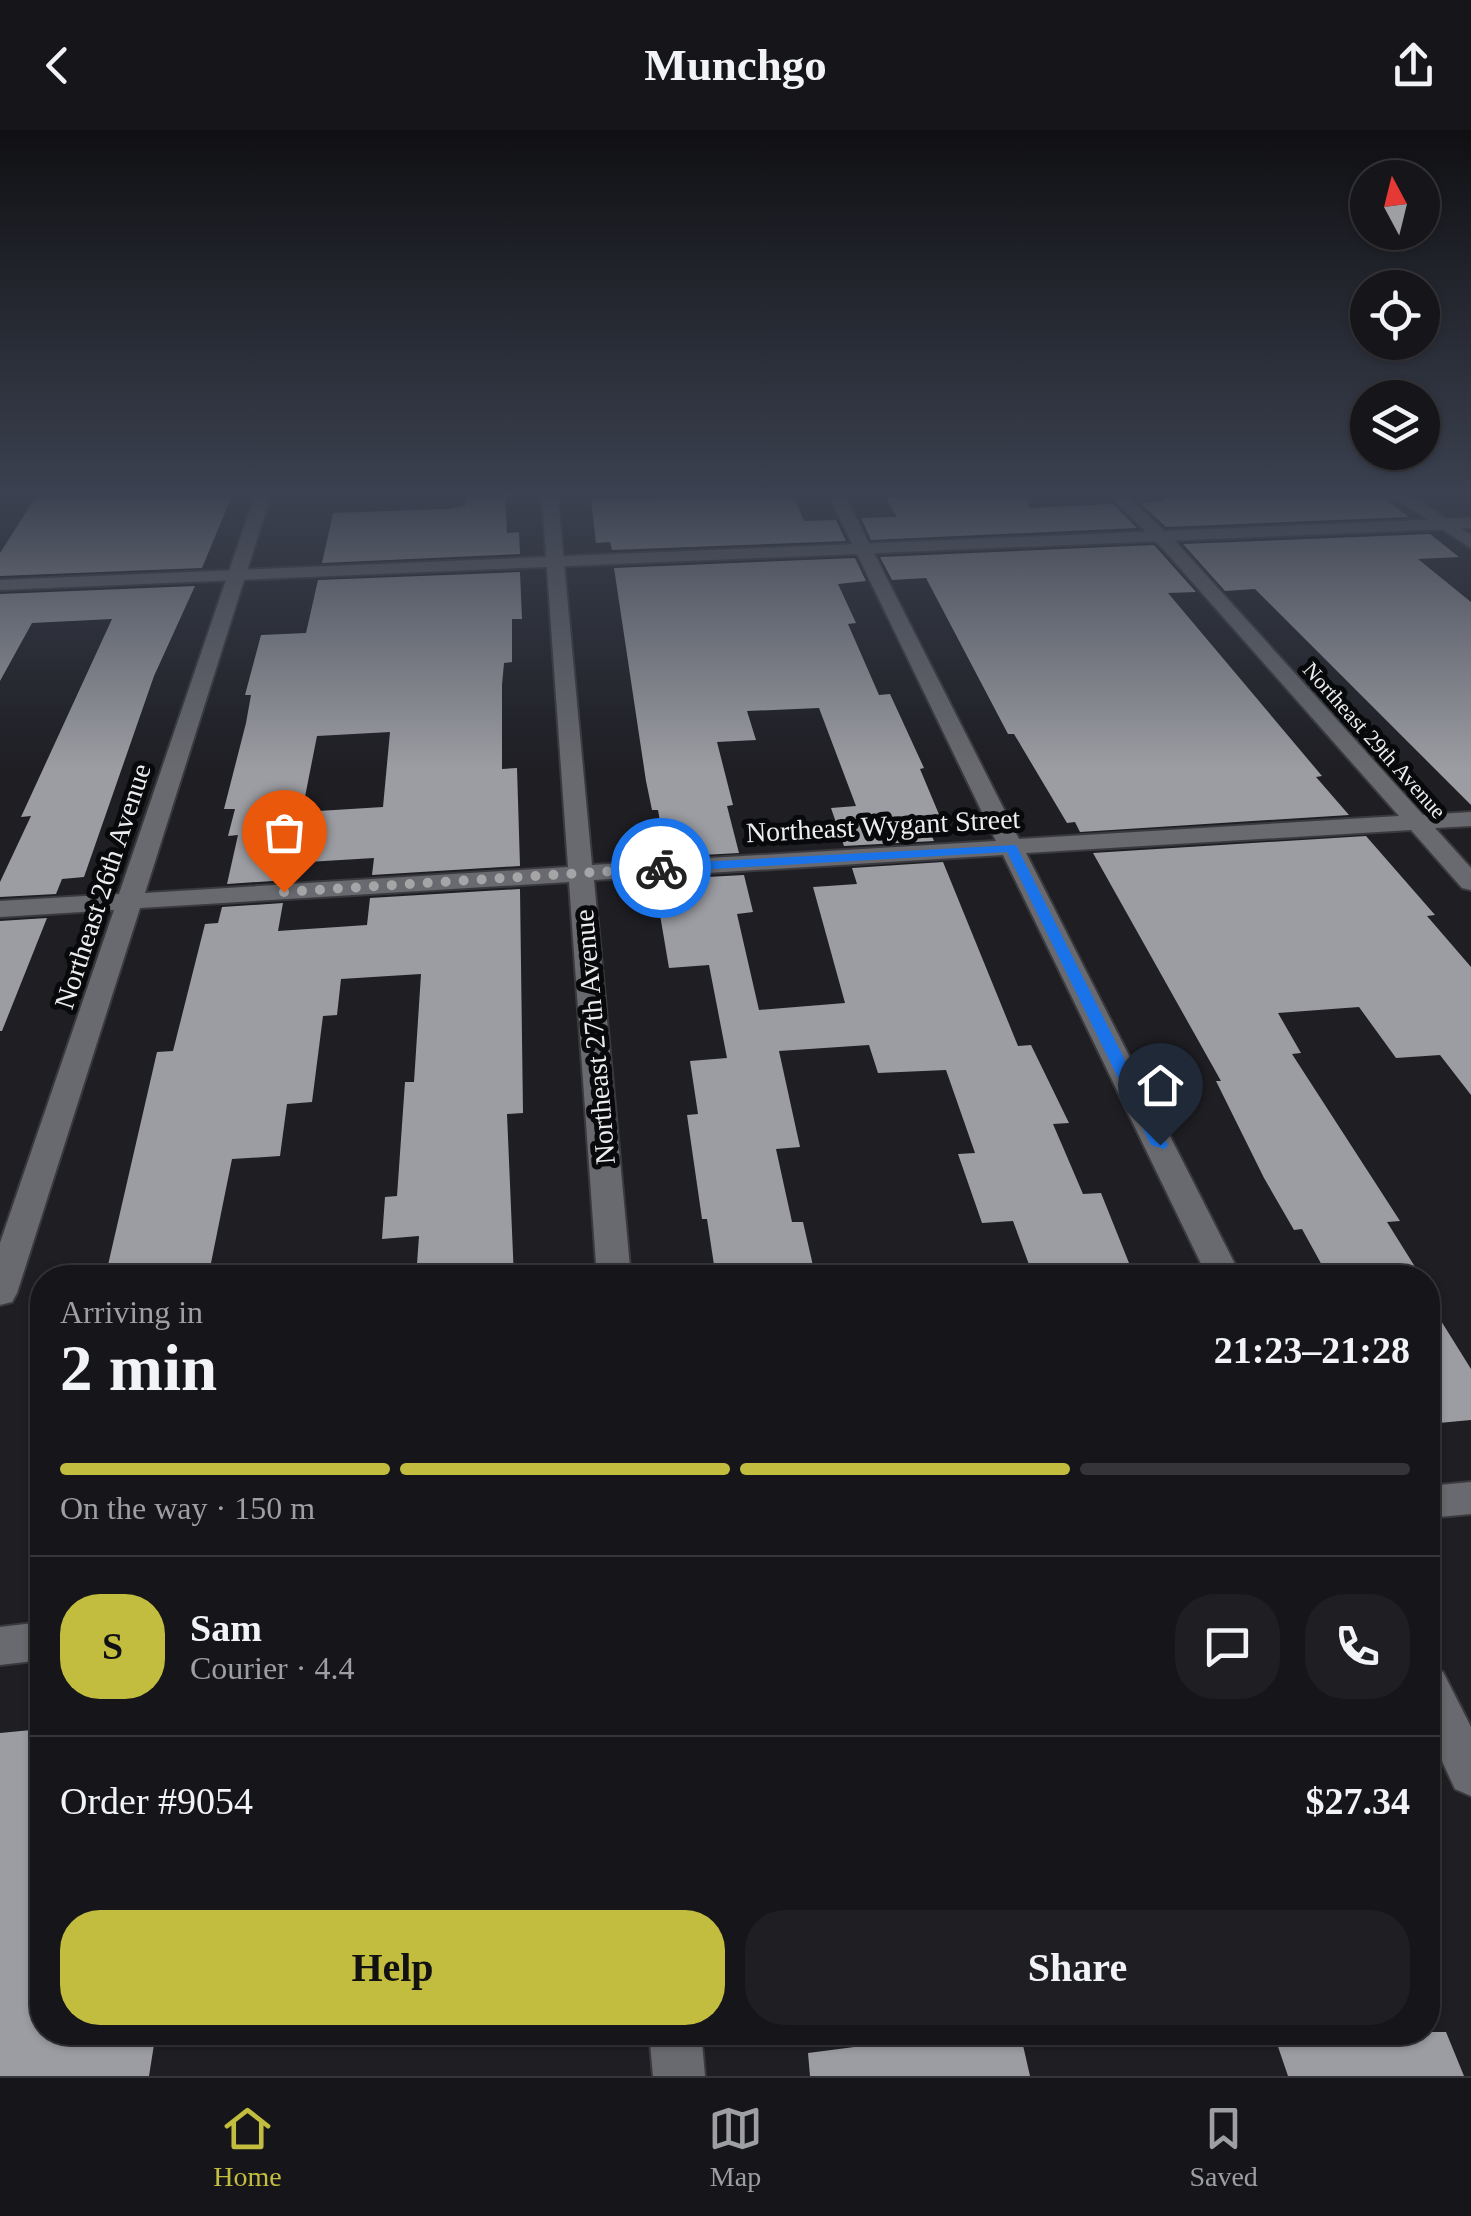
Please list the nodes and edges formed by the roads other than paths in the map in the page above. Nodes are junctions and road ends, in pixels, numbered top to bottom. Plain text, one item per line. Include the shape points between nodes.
1 (232, 589) edge
2 (558, 589) edge
3 (882, 589) edge
4 (1205, 589) edge
5 (1471, 820) edge
6 (1416, 823) junction
7 (1012, 848) junction
8 (581, 873) junction
9 (1471, 883) edge
10 (128, 901) junction
11 (0, 909) edge
12 (613, 1265) edge
13 (1219, 1265) edge
14 (0, 1292) edge
15 (1471, 1498) edge
16 (1440, 1501) edge
17 (30, 1642) edge
18 (0, 1646) edge
19 (1440, 1711) edge
20 (1471, 1774) edge
21 (676, 2045) edge
22 (679, 2076) edge

1 - 10 street, Northeast 26th Avenue
2 - 8 street, Northeast 27th Avenue
3 - 7 street
4 - 6 street, Northeast 29th Avenue
5 - 6 street, Northeast Wygant Street
6 - 7 street, Northeast Wygant Street
6 - 9 street, Northeast 29th Avenue
7 - 8 street, Northeast Wygant Street
7 - 13 street
8 - 10 street, Northeast Wygant Street
8 - 12 street, Northeast 27th Avenue
10 - 11 street, Northeast Wygant Street
10 - 14 street, Northeast 26th Avenue
15 - 16 street
17 - 18 street
19 - 20 street
21 - 22 street

